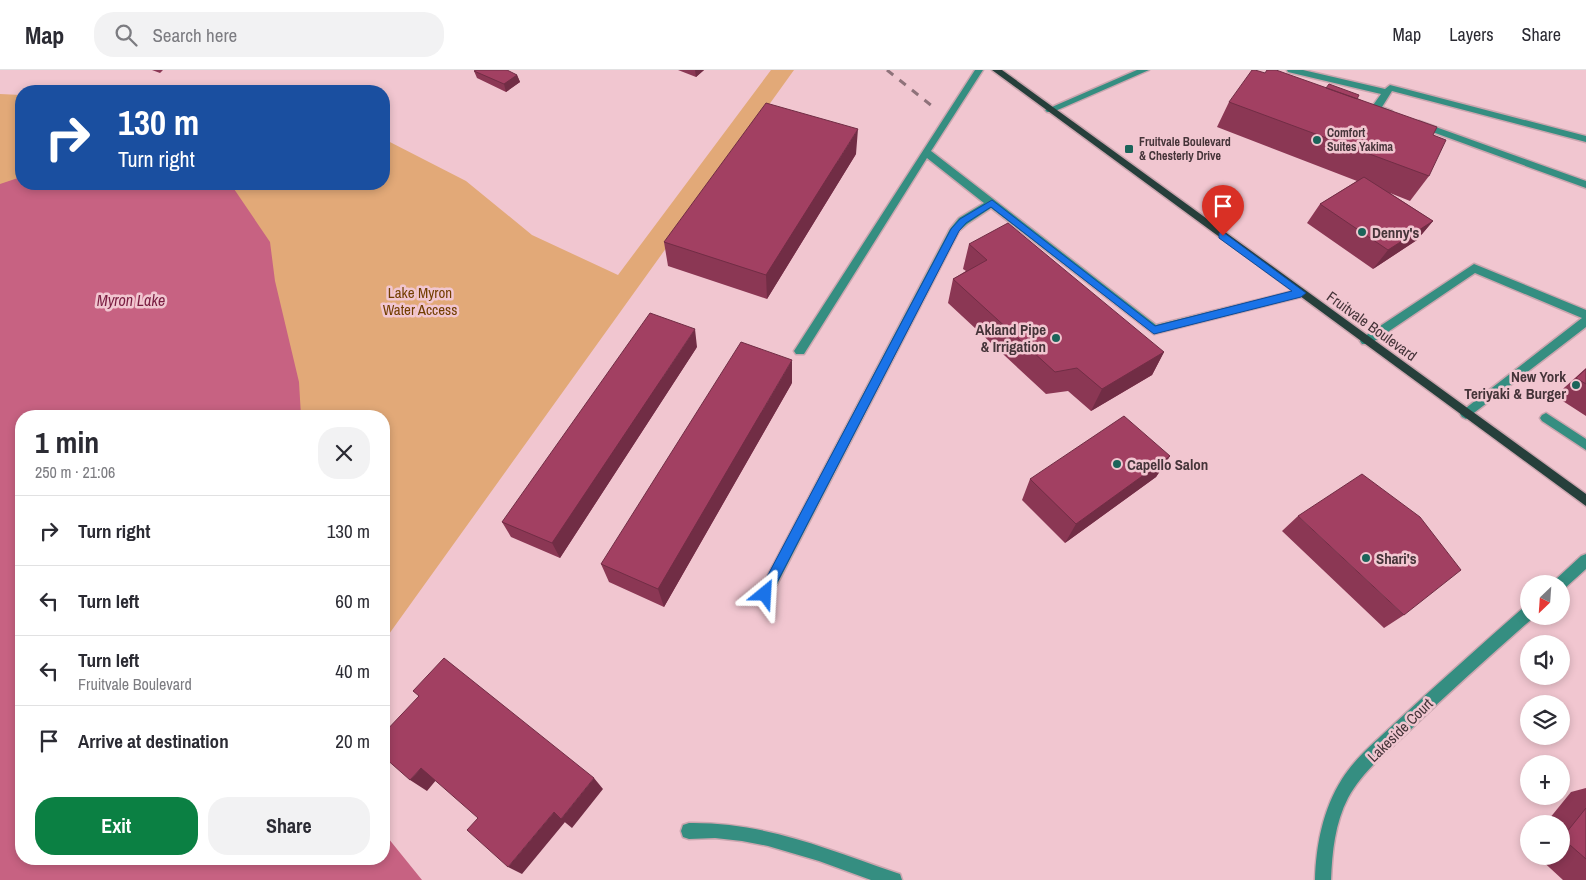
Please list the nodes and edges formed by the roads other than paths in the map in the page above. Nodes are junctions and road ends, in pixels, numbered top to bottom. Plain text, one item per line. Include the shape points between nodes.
1 (979, 70) edge
2 (996, 70) edge
3 (1145, 70) edge
4 (1291, 70) edge
5 (1386, 92) junction
6 (1050, 110) junction
7 (1394, 115) edge
8 (1412, 122) edge
9 (1586, 139) edge
10 (926, 152) junction
11 (1586, 185) edge
12 (992, 203) junction
13 (1301, 293) junction
14 (1586, 314) edge
15 (1586, 320) edge
16 (1366, 341) junction
17 (800, 351) dead end
18 (1466, 414) junction
19 (1546, 418) dead end
20 (1586, 445) edge
21 (1586, 501) edge
22 (1586, 560) edge
23 (1570, 575) edge
24 (765, 594) dead end
25 (1520, 620) edge
26 (689, 831) dead end
27 (894, 880) edge
28 (1323, 880) edge

1 - 10 street
2 - 6 main road, Fruitvale Boulevard
3 - 6 street
4 - 5 street via 1311,79
5 - 7 street via 1372,111
5 - 9 street via 1390,88
6 - 13 main road, Fruitvale Boulevard
8 - 11 street
10 - 12 street
10 - 17 street
12 - 13 street via 1154,330
12 - 24 street via 955,229
13 - 16 main road, Fruitvale Boulevard
14 - 16 street via 1474,268
15 - 18 street
16 - 18 main road, Fruitvale Boulevard
18 - 21 main road, Fruitvale Boulevard
19 - 20 street
22 - 23 street
25 - 28 street, Lakeside Court via 1412,717 1350,780 1333,815
26 - 27 street via 741,832

